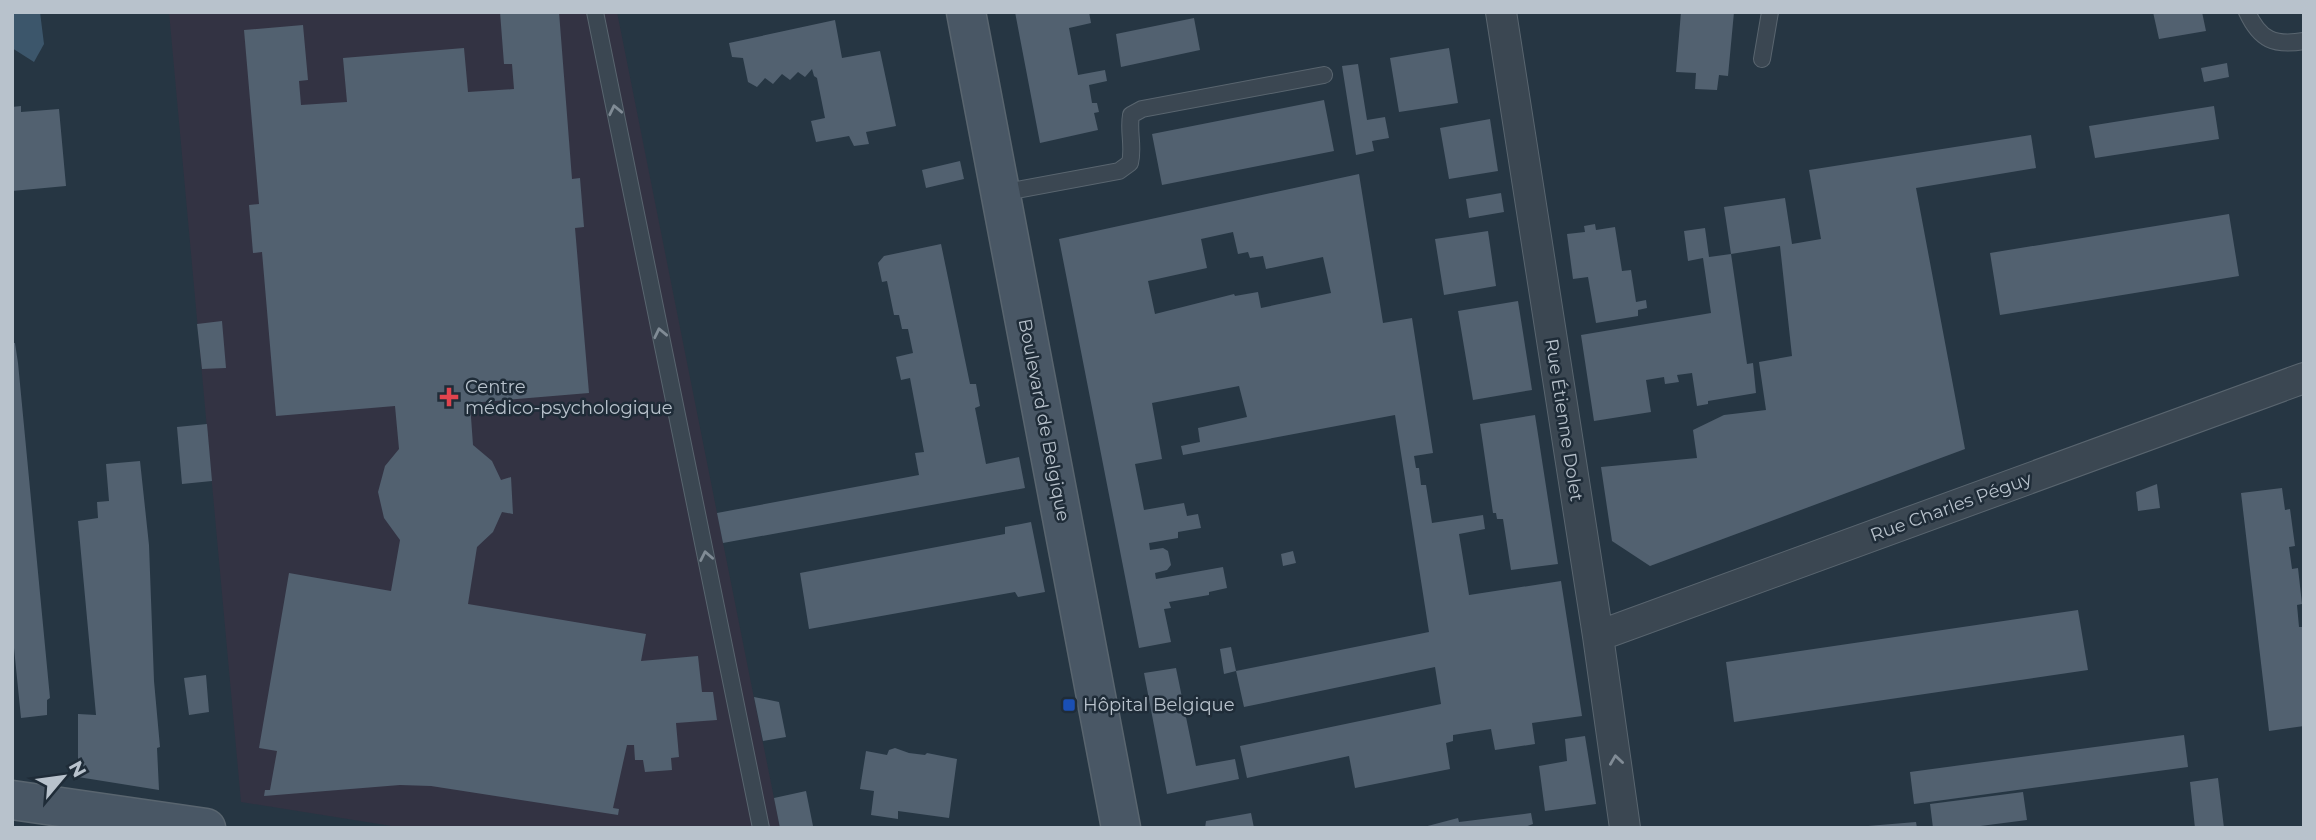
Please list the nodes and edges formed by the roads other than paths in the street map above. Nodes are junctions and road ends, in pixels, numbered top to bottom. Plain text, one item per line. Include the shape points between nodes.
1 (595, 12) edge
2 (966, 12) edge
3 (1502, 12) edge
4 (1770, 12) edge
5 (2248, 12) edge
6 (2304, 40) edge
7 (1762, 59) dead end
8 (1324, 75) dead end
9 (1001, 193) junction
10 (2304, 378) edge
11 (1598, 636) junction
12 (12, 800) edge
13 (206, 828) edge
14 (761, 828) edge
15 (1121, 828) edge
16 (1625, 828) edge

14 -> 1 lane
2 - 9 main road, Boulevard de Belgique
3 - 11 street, Rue Étienne Dolet
4 - 7 lane
5 - 6 lane via 2261,34 2276,42
8 - 9 lane via 1142,109 1131,115 1133,151 1130,163 1119,171
9 - 15 main road, Boulevard de Belgique
10 - 11 street, Rue Charles Péguy
16 -> 11 street, Rue Étienne Dolet
12 - 13 main road

